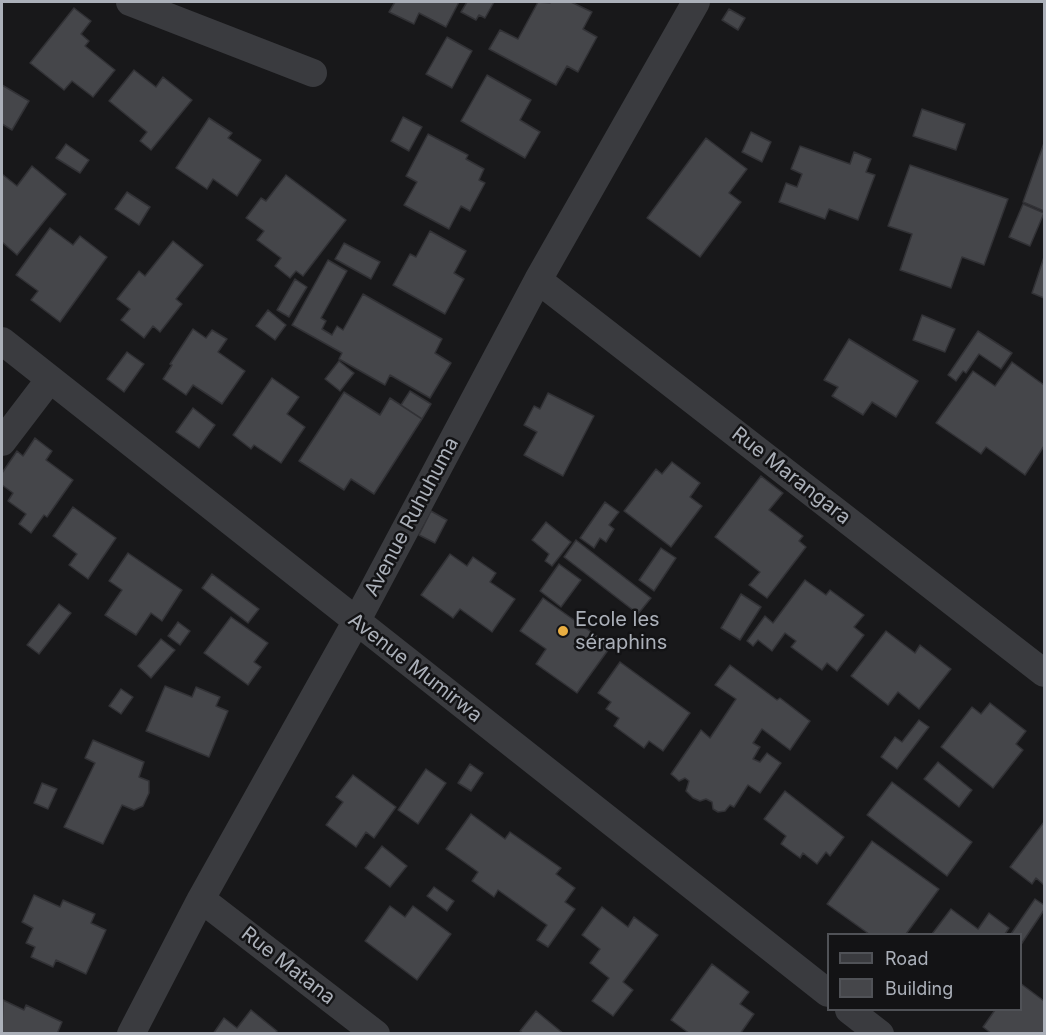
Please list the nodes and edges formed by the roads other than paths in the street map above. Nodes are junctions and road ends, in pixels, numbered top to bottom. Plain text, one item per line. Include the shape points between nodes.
1 (130, 2) edge
2 (696, 2) edge
3 (312, 74) dead end
4 (538, 280) junction
5 (2, 341) edge
6 (50, 379) junction
7 (2, 442) edge
8 (356, 622) junction
9 (1044, 673) edge
10 (201, 899) junction
11 (827, 992) edge
12 (850, 1011) edge
13 (131, 1034) edge
14 (376, 1034) edge
15 (879, 1034) edge

1 - 3 street
2 - 4 street, Avenue Ruhuhuma
4 - 8 street, Avenue Ruhuhuma
4 - 9 street, Rue Marangara
5 - 6 street, Avenue Mumirwa
6 - 7 street
6 - 8 street, Avenue Mumirwa
8 - 10 street, Avenue Ruhuhuma
8 - 11 street, Avenue Mumirwa
10 - 13 street, Avenue Ruhuhuma
10 - 14 street, Rue Matana
12 - 15 street

